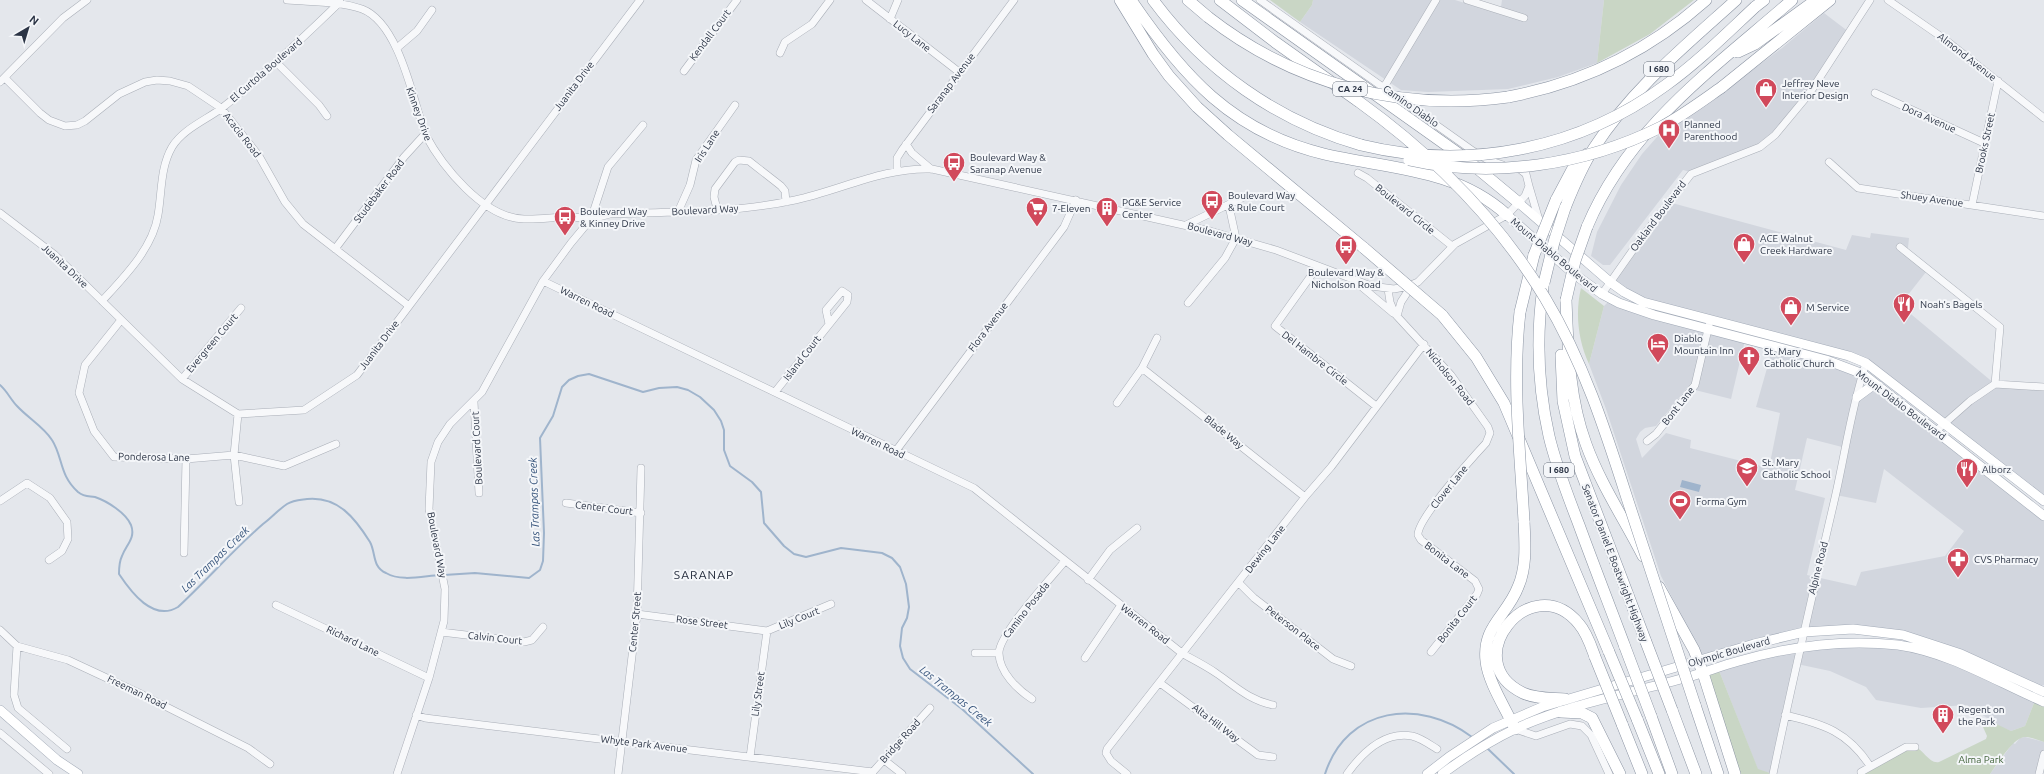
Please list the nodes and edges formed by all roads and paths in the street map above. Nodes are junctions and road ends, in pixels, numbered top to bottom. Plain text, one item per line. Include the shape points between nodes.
1 (87, 0) edge
2 (287, 0) edge
3 (640, 0) edge
4 (736, 0) edge
5 (830, 0) edge
6 (866, 0) edge
7 (898, 0) edge
8 (1014, 0) edge
9 (1120, 0) edge
10 (1131, 0) edge
11 (1153, 0) edge
12 (1188, 0) edge
13 (1220, 0) edge
14 (1242, 0) edge
15 (1260, 0) edge
16 (1436, 0) edge
17 (1467, 0) edge
18 (1706, 0) edge
19 (1736, 0) edge
20 (1792, 0) edge
21 (1816, 0) edge
22 (1830, 0) edge
23 (1870, 0) edge
24 (1888, 0) edge
25 (340, 2) edge
26 (1760, 4) edge
27 (432, 10) dead end
28 (1524, 18) dead end
29 (890, 19) junction
30 (397, 48) junction
31 (780, 53) dead end
32 (1724, 59) junction
33 (277, 63) junction
34 (684, 71) dead end
35 (959, 72) junction
36 (2, 80) edge
37 (1998, 81) junction
38 (1384, 87) junction
39 (1875, 94) dead end
40 (735, 105) dead end
41 (221, 108) junction
42 (327, 116) dead end
43 (2044, 118) edge
44 (643, 125) dead end
45 (424, 134) junction
46 (1984, 143) junction
47 (906, 144) junction
48 (1361, 145) junction
49 (1594, 148) junction
50 (1829, 162) dead end
51 (932, 169) junction
52 (897, 171) junction
53 (1358, 173) dead end
54 (1529, 186) junction
55 (1246, 196) dead end
56 (1076, 200) junction
57 (786, 202) junction
58 (485, 203) junction
59 (1519, 203) junction
60 (1972, 205) junction
61 (1229, 206) junction
62 (718, 209) junction
63 (678, 212) junction
64 (0, 213) edge
65 (1507, 215) junction
66 (2044, 216) edge
67 (591, 219) junction
68 (1540, 221) junction
69 (1186, 225) junction
70 (1236, 238) junction
71 (1452, 246) junction
72 (1900, 246) dead end
73 (334, 249) junction
74 (1318, 266) junction
75 (1351, 279) junction
76 (543, 281) junction
77 (1610, 282) junction
78 (1412, 285) junction
79 (1388, 289) junction
80 (1602, 294) junction
81 (1566, 300) junction
82 (102, 301) junction
83 (1188, 303) dead end
84 (409, 306) junction
85 (242, 308) dead end
86 (1398, 316) junction
87 (1710, 319) junction
88 (121, 320) junction
89 (829, 324) dead end
90 (1708, 330) junction
91 (1157, 338) dead end
92 (1424, 344) junction
93 (1866, 363) junction
94 (1142, 368) junction
95 (1863, 374) junction
96 (182, 379) junction
97 (1995, 384) junction
98 (1879, 386) junction
99 (2044, 386) edge
100 (775, 392) junction
101 (1857, 397) junction
102 (474, 402) junction
103 (1117, 403) dead end
104 (1376, 406) junction
105 (238, 414) junction
106 (1944, 423) junction
107 (1936, 431) junction
108 (1647, 441) dead end
109 (1486, 443) joint
110 (336, 444) dead end
111 (895, 452) junction
112 (234, 455) junction
113 (186, 459) junction
114 (641, 468) dead end
115 (479, 493) dead end
116 (1304, 497) junction
117 (0, 501) edge
118 (2044, 501) edge
119 (239, 502) dead end
120 (566, 503) dead end
121 (641, 513) junction
122 (2044, 516) edge
123 (1137, 528) dead end
124 (1418, 534) joint
125 (184, 553) dead end
126 (48, 560) dead end
127 (1064, 561) junction
128 (1088, 580) junction
129 (1239, 583) junction
130 (1478, 584) joint
131 (831, 604) dead end
132 (276, 605) dead end
133 (1121, 606) junction
134 (637, 614) junction
135 (543, 627) dead end
136 (0, 630) edge
137 (767, 631) junction
138 (441, 632) junction
139 (1804, 632) junction
140 (17, 646) junction
141 (1800, 647) junction
142 (1430, 652) dead end
143 (975, 653) dead end
144 (999, 653) junction
145 (1183, 654) junction
146 (1085, 658) dead end
147 (1698, 661) junction
148 (1351, 666) dead end
149 (1703, 673) junction
150 (430, 678) junction
151 (1160, 683) junction
152 (2044, 685) edge
153 (2032, 687) junction
154 (2044, 692) edge
155 (1032, 699) dead end
156 (1565, 699) junction
157 (2044, 702) edge
158 (1273, 705) dead end
159 (930, 708) dead end
160 (0, 710) edge
161 (1561, 712) junction
162 (416, 715) junction
163 (1785, 715) junction
164 (1513, 724) junction
165 (0, 733) edge
166 (622, 742) junction
167 (1916, 747) dead end
168 (67, 749) dead end
169 (1437, 749) dead end
170 (2044, 754) edge
171 (1460, 755) junction
172 (750, 757) junction
173 (1273, 757) dead end
174 (882, 761) junction
175 (270, 764) dead end
176 (1870, 766) junction
177 (1861, 772) dead end
178 (47, 773) edge
179 (872, 773) edge
180 (78, 774) edge
181 (397, 774) edge
182 (618, 774) edge
183 (894, 774) edge
184 (902, 774) edge
185 (1127, 774) edge
186 (1347, 774) edge
187 (1427, 774) edge
188 (1442, 774) edge
189 (1610, 774) edge
190 (1620, 774) edge
191 (1642, 774) edge
192 (1659, 774) edge
193 (1672, 774) edge
194 (1696, 774) edge
195 (1718, 774) edge
196 (1734, 774) edge
197 (1773, 774) edge
198 (2039, 774) edge

1 - 36 street via 64,18
2 - 25 street, Kinney Drive
3 - 58 street, Juanita Drive
4 - 34 street, Kendall Court
5 - 31 street via 812,24 785,42
6 - 29 street, Lucy Lane
7 - 29 street
8 - 35 street, Saranap Avenue
9 - 192 highway, bridge via 1157,60 1197,107 1442,315 1476,356 1507,410
10 - 65 highway via 1182,68 1210,97 1240,118 1283,140 1310,150 1449,179 1479,194
11 - 48 highway via 1176,29 1205,58 1262,102 1308,126
12 - 18 highway, CA 24, bridge via 1240,40 1273,60 1309,75 1346,88 1392,97 1424,101 1475,101 1508,97 1564,84 1616,63 1663,35
13 - 195 highway, bridge via 1420,148 1470,198 1515,252 1552,310 1578,360 1599,412
14 - 59 highway via 1485,173
15 - 38 street, Camino Diablo
16 - 38 street
17 - 28 street
19 - 49 highway, Senator Daniel E Boatwright Highway / I 680 via 1642,86
20 - 32 highway, Senator Daniel E Boatwright Highway / I 680
21 - 32 highway via 1755,44
22 - 48 highway, bridge via 1722,87 1661,126 1634,139 1574,158 1498,168 1448,166 1407,160
23 - 77 street, Oakland Boulevard via 1809,94 1775,135 1760,147 1691,174
24 - 37 street, Almond Avenue via 1943,38
25 - 30 street, Kinney Drive via 364,10 379,19
25 - 33 street, El Curtola Boulevard
26 - 48 highway, bridge via 1656,93 1608,120 1568,137 1529,148 1472,156 1416,154
27 - 30 street via 417,31
29 - 35 street, Lucy Lane
30 - 45 street, Kinney Drive
32 - 81 highway, Senator Daniel E Boatwright Highway / I 680, bridge via 1639,139 1614,174 1587,227 1575,261
33 - 41 street, El Curtola Boulevard
33 - 42 street
35 - 47 street, Saranap Avenue
36 - 41 street, Acacia Road via 48,120 65,126 85,121 132,86 157,80 188,86
37 - 43 street, Almond Avenue
37 - 46 street, Brooks Street
38 - 54 street, Camino Diablo via 1488,160 1520,169 1528,179
39 - 46 street, Dora Avenue
40 - 63 street, Iris Lane via 696,160 690,185
41 - 73 street, Acacia Road via 259,156 285,202 296,216
41 - 82 street, El Curtola Boulevard via 181,136 172,146 164,165 158,217 144,249 131,269
44 - 67 street via 606,171
45 - 58 street, Kinney Drive via 443,165
45 - 73 street, Studebaker Road
46 - 60 street, Brooks Street
47 - 51 street via 912,153
47 - 52 street, Saranap Avenue via 897,158
49 - 164 highway, bridge via 1573,168 1556,200 1534,255 1520,312 1516,387 1524,562 1520,582 1511,601 1492,626 1486,650 1490,675
49 - 193 highway, Senator Daniel E Boatwright Highway / I 680, bridge via 1565,208 1544,283 1539,354 1542,395 1549,437 1561,477
50 - 60 street, Shuey Avenue via 1858,188
51 - 52 street, Boulevard Way via 914,168
51 - 56 street, Boulevard Way
52 - 57 street, Boulevard Way
53 - 71 street, Boulevard Circle
54 - 59 street
54 - 68 street, Camino Diablo
55 - 61 street
56 - 69 street, Boulevard Way
56 - 111 street, Flora Avenue via 1064,227
57 - 62 street, Boulevard Way
57 - 62 street via 781,186 749,161 744,160 735,162 715,189 714,197
58 - 67 street, Kinney Drive via 512,218
58 - 84 street, Juanita Drive
59 - 65 street
59 - 68 main road, Mount Diablo Boulevard
60 - 66 street, Shuey Avenue
61 - 69 street
61 - 70 street
62 - 63 street, Boulevard Way
63 - 67 street, Boulevard Way via 610,214
64 - 82 street, Juanita Drive via 55,255
65 - 71 street, Boulevard Way
65 - 80 main road, Mount Diablo Boulevard via 1574,274
67 - 76 street, Boulevard Way
68 - 77 main road, Mount Diablo Boulevard
69 - 70 street, Boulevard Way
70 - 74 street, Boulevard Way
70 - 83 street via 1225,258
71 - 78 street, Boulevard Way via 1423,278
72 - 97 street via 2000,326
73 - 84 street, Acacia Road
74 - 75 street, Boulevard Way
74 - 104 street, Del Hambre Circle via 1275,326
75 - 79 street, Boulevard Way
75 - 86 street, Nicholson Road
76 - 100 street, Warren Road
76 - 102 street, Boulevard Way via 490,380
77 - 80 street, Oakland Boulevard
77 - 87 main road, Mount Diablo Boulevard via 1643,302
78 - 79 street, Boulevard Way
78 - 86 street, Boulevard Way via 1401,302
79 - 86 street, Nicholson Road via 1390,302
80 - 90 main road, Mount Diablo Boulevard via 1651,314
81 - 147 highway via 1570,377 1576,413 1586,446
81 - 194 highway, Senator Daniel E Boatwright Highway / I 680, bridge via 1561,366 1568,429 1584,483
82 - 88 street, Juanita Drive
84 - 105 street, Juanita Drive via 357,376 304,410
85 - 96 street, Evergreen Court
86 - 92 street, Nicholson Road
87 - 90 street, Bont Lane
87 - 93 main road, Mount Diablo Boulevard via 1850,356
88 - 96 street, Juanita Drive
88 - 113 street, Ponderosa Lane via 85,365 78,393 94,431 114,457
89 - 100 street, Island Court
90 - 95 main road, Mount Diablo Boulevard via 1826,360
90 - 108 street, Bont Lane via 1695,385 1656,434
91 - 94 street
92 - 104 street, Dewing Lane
92 - 109 street, Nicholson Road via 1451,375 1488,427 1490,433
93 - 95 street, Alpine Road
93 - 106 main road, Mount Diablo Boulevard
94 - 103 street
94 - 116 street, Blade Way
95 - 98 main road, Mount Diablo Boulevard
95 - 101 street, Alpine Road
96 - 105 street, Juanita Drive
97 - 99 street
97 - 106 street
98 - 101 main road via 1872,386
98 - 107 main road, Mount Diablo Boulevard
100 - 111 street, Warren Road
101 - 139 street, Alpine Road
102 - 115 street, Boulevard Court
102 - 138 street, Boulevard Way via 445,431 431,462 430,514 445,589
104 - 116 street, Dewing Lane via 1331,467
105 - 112 street
106 - 107 street
106 - 118 main road, Mount Diablo Boulevard
107 - 122 main road, Mount Diablo Boulevard
109 - 124 street, Clover Lane via 1430,511
110 - 112 street, Ponderosa Lane via 284,466
111 - 127 street, Warren Road via 974,488
112 - 113 street, Ponderosa Lane
112 - 119 street
113 - 125 street
114 - 121 street, Center Street
116 - 129 street, Dewing Lane
117 - 126 street via 27,483 50,498 67,522 68,539 62,551
120 - 121 street, Center Court
121 - 134 street, Center Street
123 - 128 street via 1110,550
124 - 130 street, Bonita Lane via 1421,540
127 - 128 street, Warren Road
127 - 144 street, Camino Posada via 1008,632
128 - 133 street, Warren Road
129 - 145 street, Dewing Lane
129 - 148 street, Peterson Place via 1254,598 1333,659
130 - 142 street, Bonita Court via 1477,594
131 - 137 street, Lily Court
132 - 150 street, Richard Lane
133 - 145 street, Warren Road
133 - 146 street
134 - 137 street, Rose Street
134 - 166 street, Center Street
135 - 138 street, Calvin Court via 532,640 524,642
136 - 140 street, Freeman Road via 3,636
137 - 172 street, Lily Street
138 - 150 street, Boulevard Way
139 - 141 street, Alpine Road
139 - 147 main road, Olympic Boulevard
139 - 153 main road, Olympic Boulevard via 1853,629 1903,635 1950,650
140 - 168 street via 14,695 18,708
140 - 175 street, Freeman Road via 68,660 141,694 248,748
141 - 149 main road, Olympic Boulevard
141 - 157 main road, Olympic Boulevard via 1879,644 1914,649 1970,668
141 - 163 street, Alpine Road
143 - 144 street
144 - 155 street via 1009,678 1022,693
145 - 151 street, Dewing Lane
145 - 158 street, Warren Road via 1216,673 1247,696
147 - 149 highway
147 - 156 main road, Olympic Boulevard
149 - 161 main road, Olympic Boulevard
149 - 196 highway
150 - 162 street, Boulevard Way
151 - 173 street, Alta Hill Way via 1258,755
151 - 185 street, Dewing Lane via 1106,753 1111,761
152 - 153 main road
153 - 154 main road, Olympic Boulevard
156 - 164 main road, Olympic Boulevard
156 - 191 highway, bridge via 1534,697 1514,688 1500,671 1497,651 1499,640 1506,626 1515,617 1530,609 1544,607 1560,610 1582,628
159 - 174 street, Bridge Road
160 - 180 main road via 57,760
161 - 164 main road, Olympic Boulevard
161 - 190 highway via 1582,713 1592,718
162 - 166 street, Whyte Park Avenue
162 - 181 street, Boulevard Way
163 - 176 street via 1828,727 1846,737
163 - 197 street, Alpine Road
164 - 171 main road, Olympic Boulevard via 1502,737
164 - 171 main road, Olympic Boulevard via 1493,728
164 - 189 street via 1536,736 1570,724 1582,726 1591,735
165 - 178 street
166 - 172 street, Whyte Park Avenue
166 - 182 street, Center Street
167 - 176 street via 1906,747
169 - 186 street via 1412,736 1391,738 1375,744 1365,752
170 - 198 street
171 - 187 main road, Olympic Boulevard
171 - 188 main road, Olympic Boulevard
172 - 179 street, Whyte Park Avenue
174 - 179 street, Bridge Road
174 - 183 street
174 - 184 street
176 - 177 street

